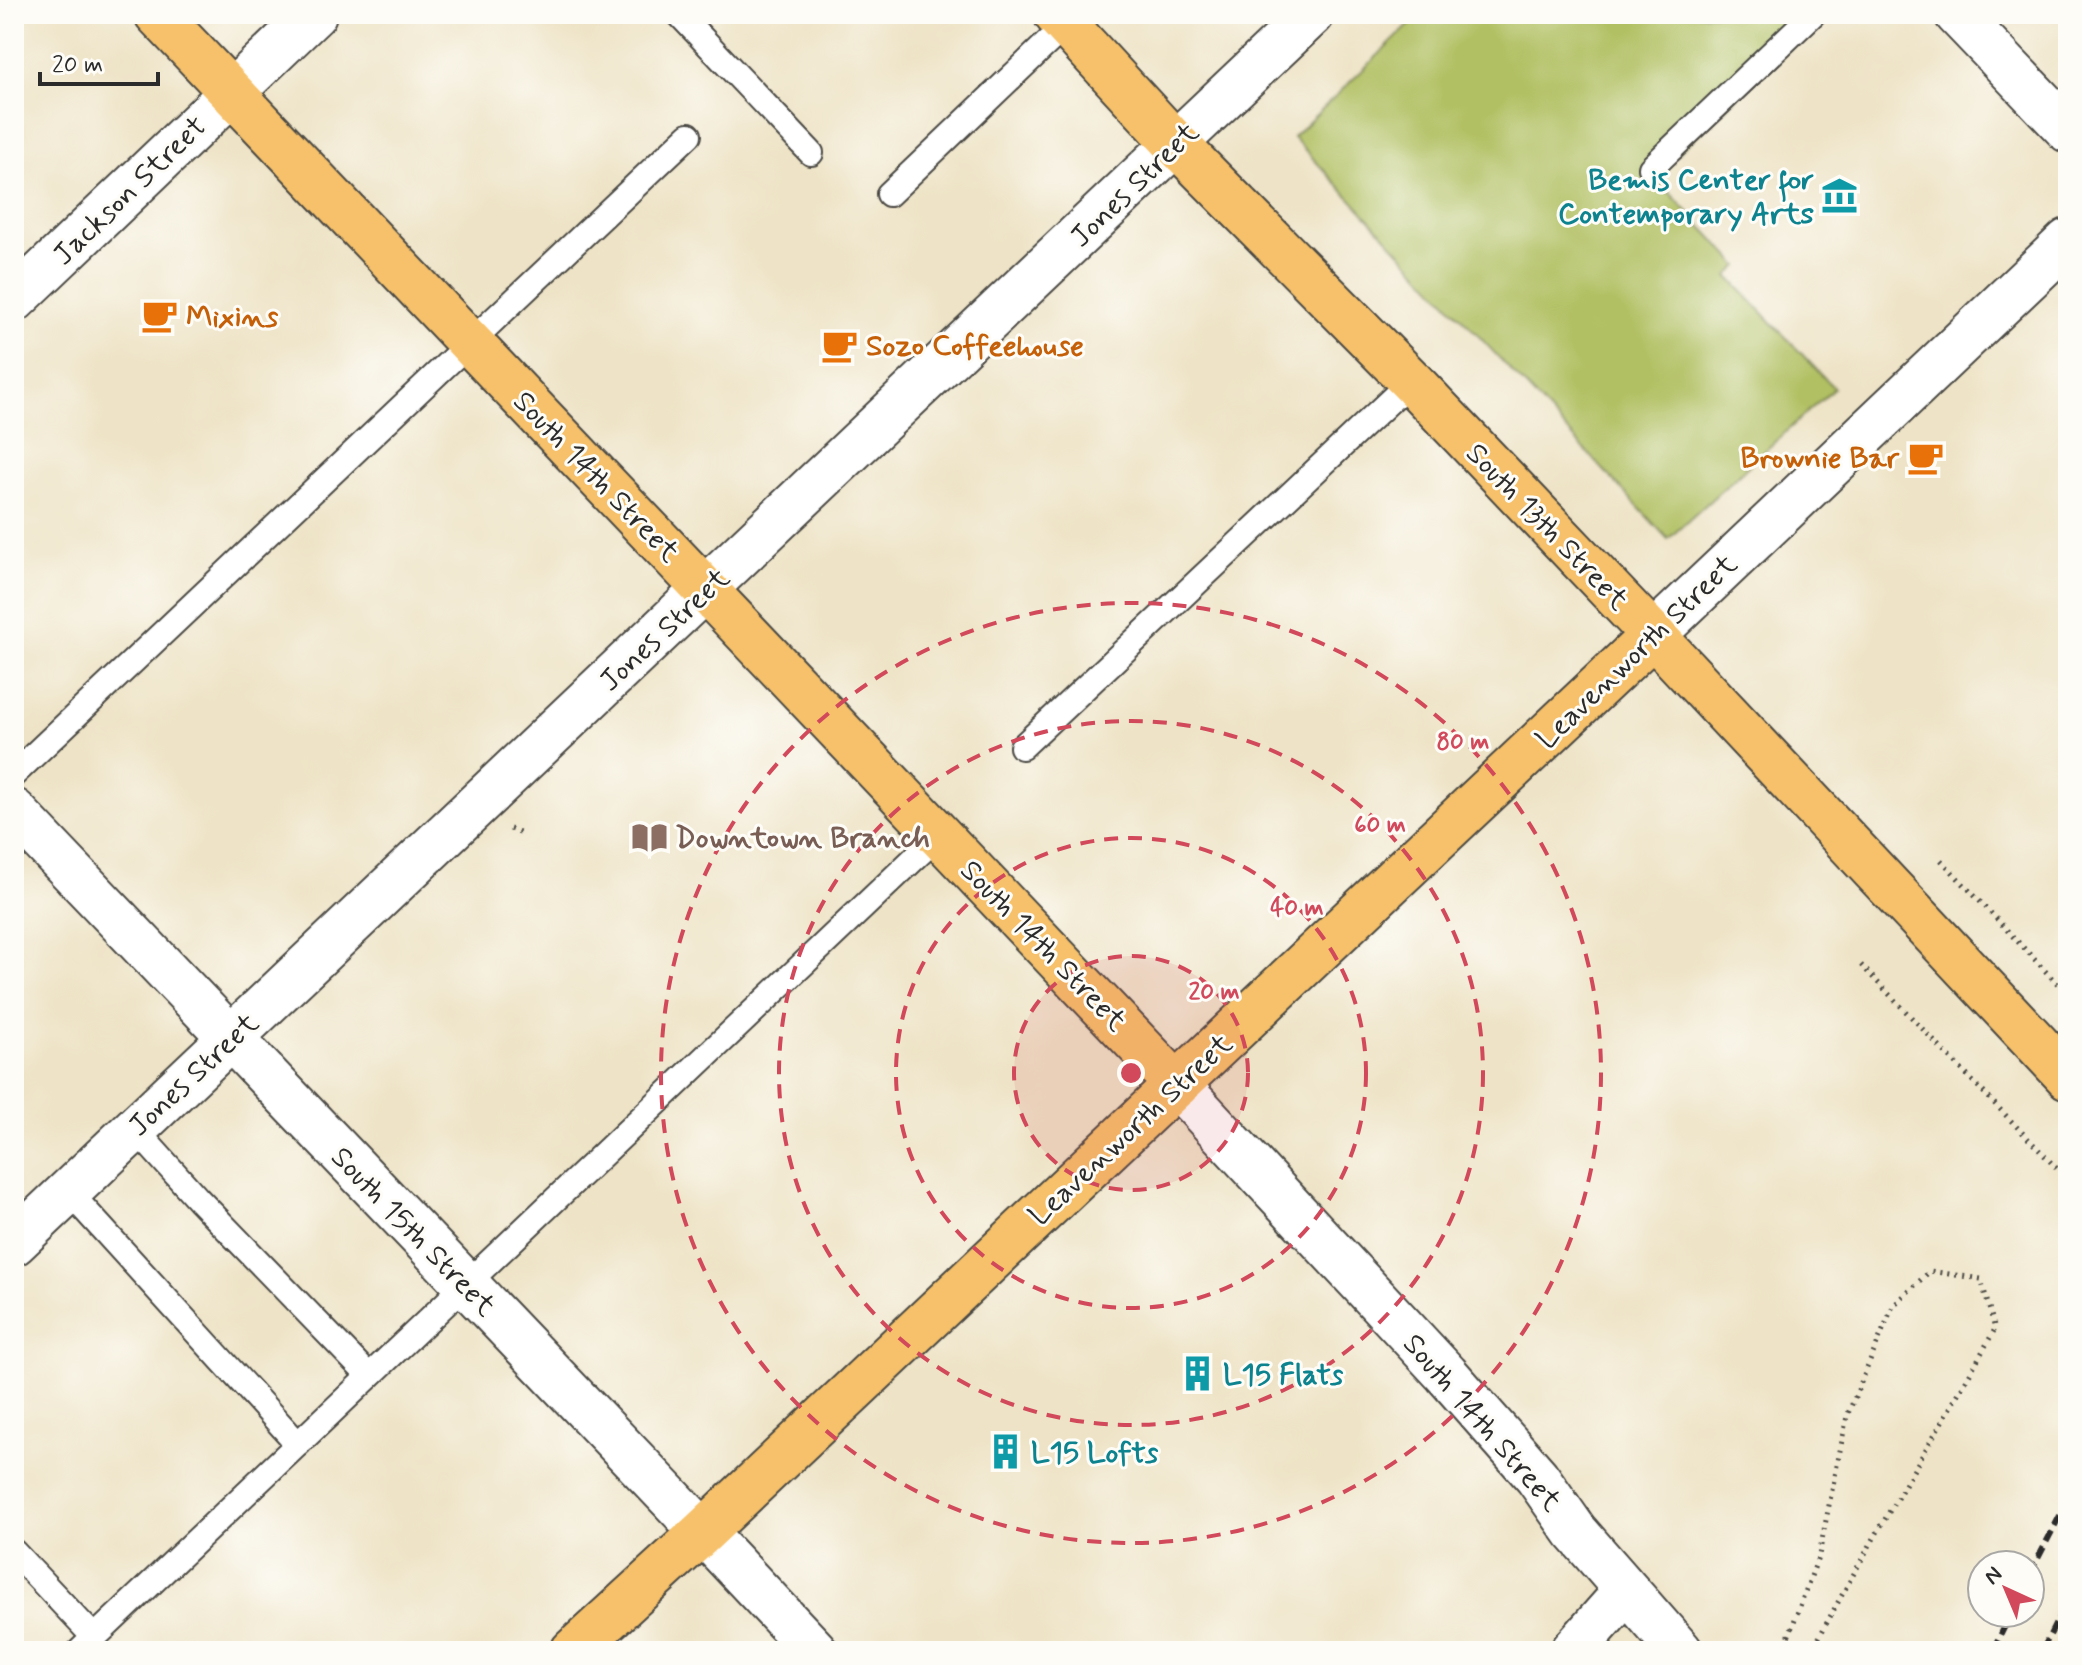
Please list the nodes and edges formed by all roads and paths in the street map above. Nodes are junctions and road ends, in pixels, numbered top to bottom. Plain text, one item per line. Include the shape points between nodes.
1 (157, 14) edge
2 (314, 14) edge
3 (679, 14) edge
4 (1312, 14) edge
5 (1813, 14) edge
6 (1957, 14) edge
7 (1061, 20) edge
8 (231, 93) junction
9 (2068, 130) edge
10 (689, 135) dead end
11 (1176, 144) junction
12 (811, 153) dead end
13 (1651, 168) dead end
14 (889, 194) dead end
15 (2068, 241) edge
16 (14, 300) edge
17 (469, 343) junction
18 (1411, 381) junction
19 (705, 590) junction
20 (1653, 635) junction
21 (1022, 747) dead end
22 (14, 774) edge
23 (14, 811) edge
24 (939, 835) junction
25 (1941, 860) dead end
26 (1861, 965) dead end
27 (2068, 995) edge
28 (231, 1039) junction
29 (2068, 1077) edge
30 (1177, 1085) junction
31 (135, 1129) junction
32 (2068, 1180) edge
33 (68, 1191) junction
34 (14, 1243) edge
35 (466, 1285) junction
36 (369, 1376) junction
37 (298, 1444) junction
38 (703, 1532) junction
39 (14, 1552) edge
40 (1626, 1591) junction
41 (87, 1644) edge
42 (573, 1651) edge
43 (815, 1651) edge
44 (1573, 1651) edge
45 (1680, 1651) edge
46 (1783, 1651) edge
47 (1812, 1651) edge

1 - 8 main road, South 14th Street
2 - 8 street, Jackson Street
3 - 12 lane
4 - 11 street, Jones Street
5 - 13 lane
6 - 9 street
7 - 11 main road, South 13th Street
7 - 14 lane
8 - 16 street, Jackson Street
8 - 17 main road, South 14th Street
10 - 17 lane
11 - 18 main road, South 13th Street
11 - 19 street, Jones Street
15 - 20 street, Leavenworth Street
17 - 19 main road, South 14th Street
17 - 22 lane
18 - 20 main road, South 13th Street
18 - 21 lane
19 - 24 main road, South 14th Street
19 - 28 street, Jones Street
20 - 29 main road, South 13th Street
20 - 30 main road, Leavenworth Street
23 - 28 street, South 15th Street
24 - 30 main road, South 14th Street
24 - 35 lane
25 - 27 path
26 - 32 path
28 - 31 street, Jones Street
28 - 35 street, South 15th Street
30 - 38 main road, Leavenworth Street
30 - 40 street, South 14th Street via 1446,1374 1537,1477
31 - 33 street, Jones Street
31 - 36 lane
33 - 34 street, Jones Street
33 - 37 lane
35 - 36 lane
35 - 38 street, South 15th Street
36 - 37 lane
37 - 41 lane
38 - 42 main road, Leavenworth Street
38 - 43 street, South 15th Street
39 - 41 lane
40 - 44 street
40 - 45 street, South 14th Street
46 - 47 path via 1819,1555 1847,1416 1893,1306 1930,1271 1981,1279 1995,1329 1859,1560

